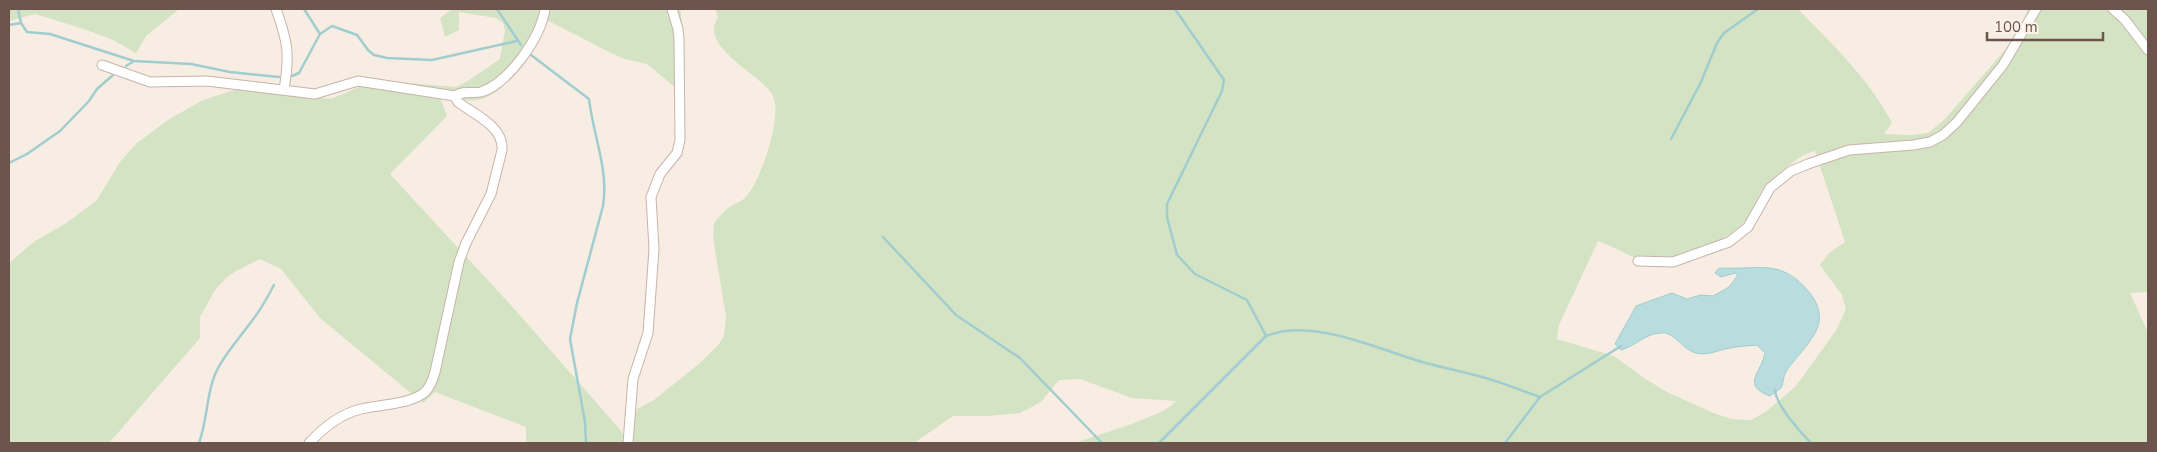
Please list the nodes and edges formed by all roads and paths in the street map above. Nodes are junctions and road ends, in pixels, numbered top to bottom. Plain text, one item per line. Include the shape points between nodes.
1 (276, 9) edge
2 (545, 9) edge
3 (672, 9) edge
4 (2036, 9) edge
5 (2113, 9) edge
6 (2148, 50) edge
7 (102, 64) dead end
8 (284, 90) junction
9 (455, 96) junction
10 (1638, 261) dead end
11 (309, 443) edge
12 (628, 443) edge

1 - 8 street via 288,49
2 - 9 street via 535,36 503,80 480,92
3 - 12 street via 679,39 680,140 677,153 660,174 651,197 654,249 648,333 633,379
4 - 10 street via 2003,65 1943,135 1923,144 1850,150 1808,164 1792,171 1770,188 1748,227 1729,242 1673,262
5 - 6 street
7 - 8 street via 150,82 207,81
8 - 9 street via 315,94 358,81
9 - 11 street via 458,102 498,133 503,143 491,194 459,262 430,384 423,394 413,399 341,417

